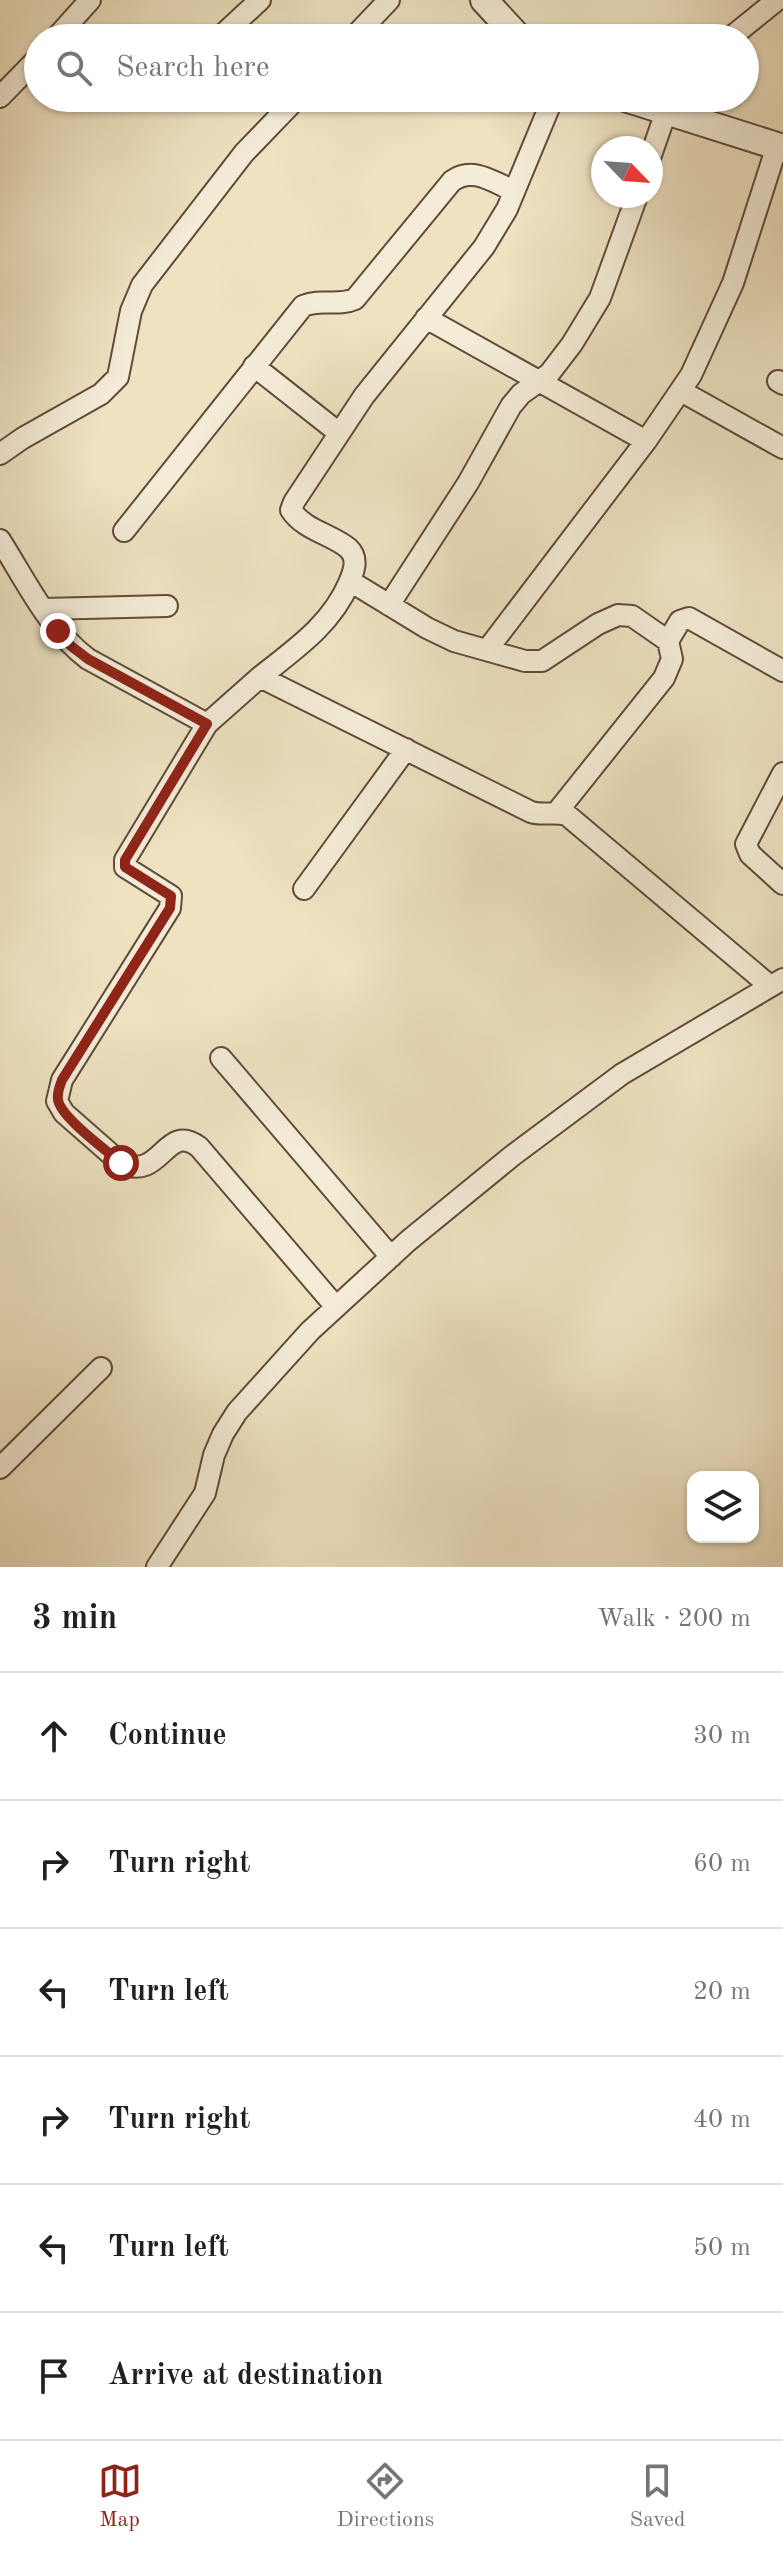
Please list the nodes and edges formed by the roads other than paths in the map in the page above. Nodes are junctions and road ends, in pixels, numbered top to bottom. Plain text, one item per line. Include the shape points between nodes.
1 (90, 0) edge
2 (260, 0) edge
3 (389, 0) edge
4 (484, 0) edge
5 (777, 0) edge
6 (69, 24) edge
7 (234, 24) edge
8 (366, 24) edge
9 (506, 24) edge
10 (747, 24) edge
11 (24, 72) edge
12 (0, 97) edge
13 (284, 112) edge
14 (547, 112) edge
15 (650, 112) edge
16 (674, 112) edge
17 (651, 136) edge
18 (780, 147) edge
19 (514, 191) junction
20 (633, 208) edge
21 (426, 318) junction
22 (254, 366) junction
23 (540, 381) junction
24 (681, 391) junction
25 (339, 433) junction
26 (646, 441) junction
27 (783, 448) edge
28 (0, 454) edge
29 (124, 531) dead end
30 (0, 540) edge
31 (350, 581) junction
32 (389, 605) junction
33 (167, 606) dead end
34 (44, 609) junction
35 (668, 641) junction
36 (487, 650) junction
37 (783, 671) edge
38 (260, 677) junction
39 (207, 724) junction
40 (406, 749) junction
41 (783, 773) edge
42 (557, 812) junction
43 (783, 884) edge
44 (304, 889) dead end
45 (776, 983) edge
46 (221, 1058) dead end
47 (391, 1257) junction
48 (336, 1307) junction
49 (101, 1368) dead end
50 (0, 1468) edge
51 (157, 1567) edge

1 - 6 street
2 - 7 street
3 - 8 street
4 - 9 street
5 - 10 street
11 - 12 street
13 - 28 street via 244,153 142,285 131,311 118,377 101,394
14 - 19 street
15 - 17 street
16 - 18 street
18 - 24 street via 733,283
19 - 21 street via 484,247
19 - 22 street via 477,175 460,175 355,299 303,306
20 - 23 street via 600,298 558,365
21 - 23 street
21 - 25 street
22 - 25 street
22 - 29 street
23 - 26 street
23 - 32 street via 511,406
24 - 26 street
24 - 27 street
25 - 31 street via 291,510 300,521 351,550 355,561
26 - 36 street
30 - 34 street
31 - 32 street
31 - 38 street via 330,618
32 - 36 street via 454,641
33 - 34 street
34 - 39 street via 71,646 88,659
35 - 36 street via 632,616 618,615 542,661
35 - 37 street via 680,621 689,618
35 - 42 street via 672,659 664,678
38 - 39 street
38 - 40 street
39 - 48 street via 125,860 132,874 171,896 170,908 62,1080 57,1101 64,1113 128,1166 149,1164 175,1142 191,1141
40 - 42 street via 537,815
40 - 44 street
41 - 43 street via 746,844
42 - 45 street via 576,821
45 - 47 street via 622,1074 512,1156
46 - 47 street
47 - 48 street
48 - 51 street via 237,1412 214,1455 205,1493
49 - 50 street

